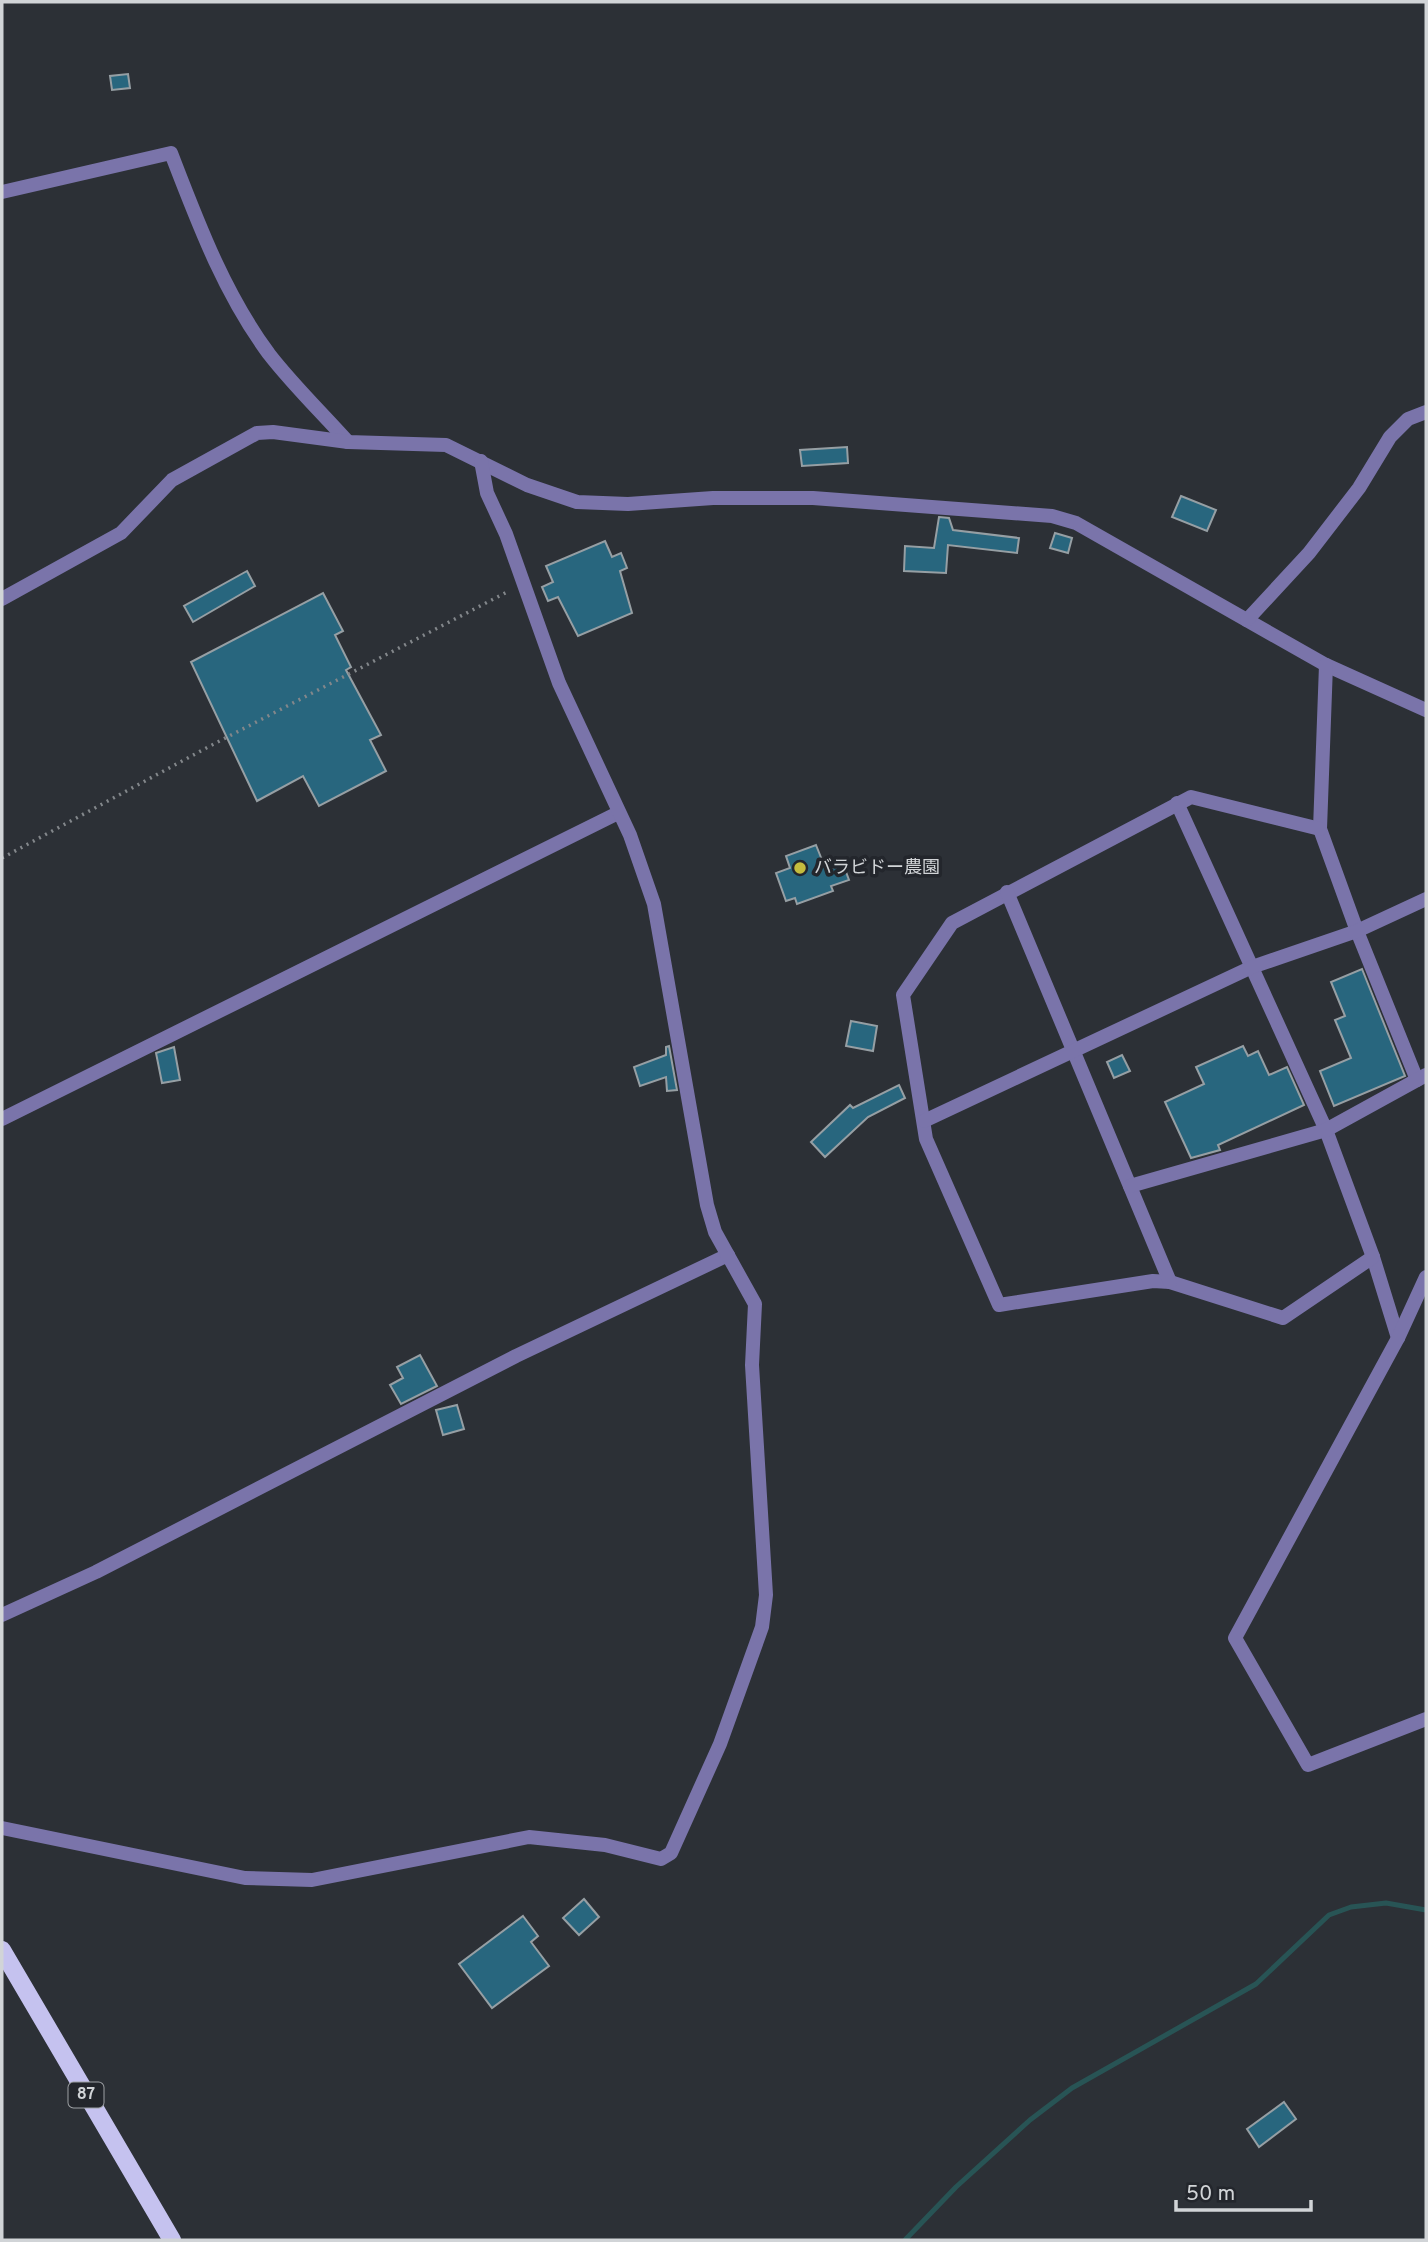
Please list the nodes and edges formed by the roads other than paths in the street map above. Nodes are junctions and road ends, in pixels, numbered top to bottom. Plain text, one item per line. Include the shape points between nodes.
1 (2, 192) edge
2 (1426, 412) edge
3 (348, 442) junction
4 (481, 461) junction
5 (2, 599) edge
6 (1247, 620) junction
7 (1326, 665) junction
8 (1426, 710) edge
9 (1177, 803) junction
10 (618, 813) junction
11 (1320, 828) junction
12 (1007, 892) junction
13 (1426, 900) edge
14 (1357, 932) junction
15 (1252, 967) junction
16 (1074, 1052) junction
17 (1421, 1077) edge
18 (2, 1119) edge
19 (923, 1121) junction
20 (1326, 1130) junction
21 (1130, 1186) junction
22 (728, 1255) junction
23 (1373, 1257) junction
24 (1426, 1277) edge
25 (1170, 1282) junction
26 (1398, 1338) junction
27 (2, 1615) edge
28 (1426, 1719) edge
29 (2, 1828) edge
30 (2, 1950) edge
31 (172, 2240) edge

1 - 3 street via 171,153 205,243 236,305 270,355
2 - 6 street via 1408,419 1390,437 1359,488 1309,553
3 - 4 street via 446,445
3 - 5 street via 273,432 240,440 172,480 121,533
4 - 6 street via 527,485 577,502 813,498 1052,516 1076,523
4 - 10 street via 487,493 559,683
6 - 7 street
7 - 8 street
7 - 11 street
9 - 11 street via 1191,797
9 - 12 street
9 - 15 street
10 - 18 street
10 - 22 street via 654,904 707,1205
11 - 14 street
12 - 16 street
12 - 19 street via 952,923 903,995
13 - 14 street
14 - 15 street
14 - 17 street
15 - 16 street
15 - 20 street
16 - 19 street
16 - 21 street
17 - 20 street
19 - 25 street via 926,1139 999,1305
20 - 21 street
20 - 23 street
21 - 25 street
22 - 27 street via 516,1356 96,1572
22 - 29 street via 755,1304 752,1365 766,1595 762,1627 720,1744 671,1853 661,1859 605,1845 529,1837 312,1880 245,1878
23 - 25 street via 1283,1318
23 - 26 street
24 - 26 street
26 - 28 street via 1235,1638 1308,1765
30 - 31 main road, 87

